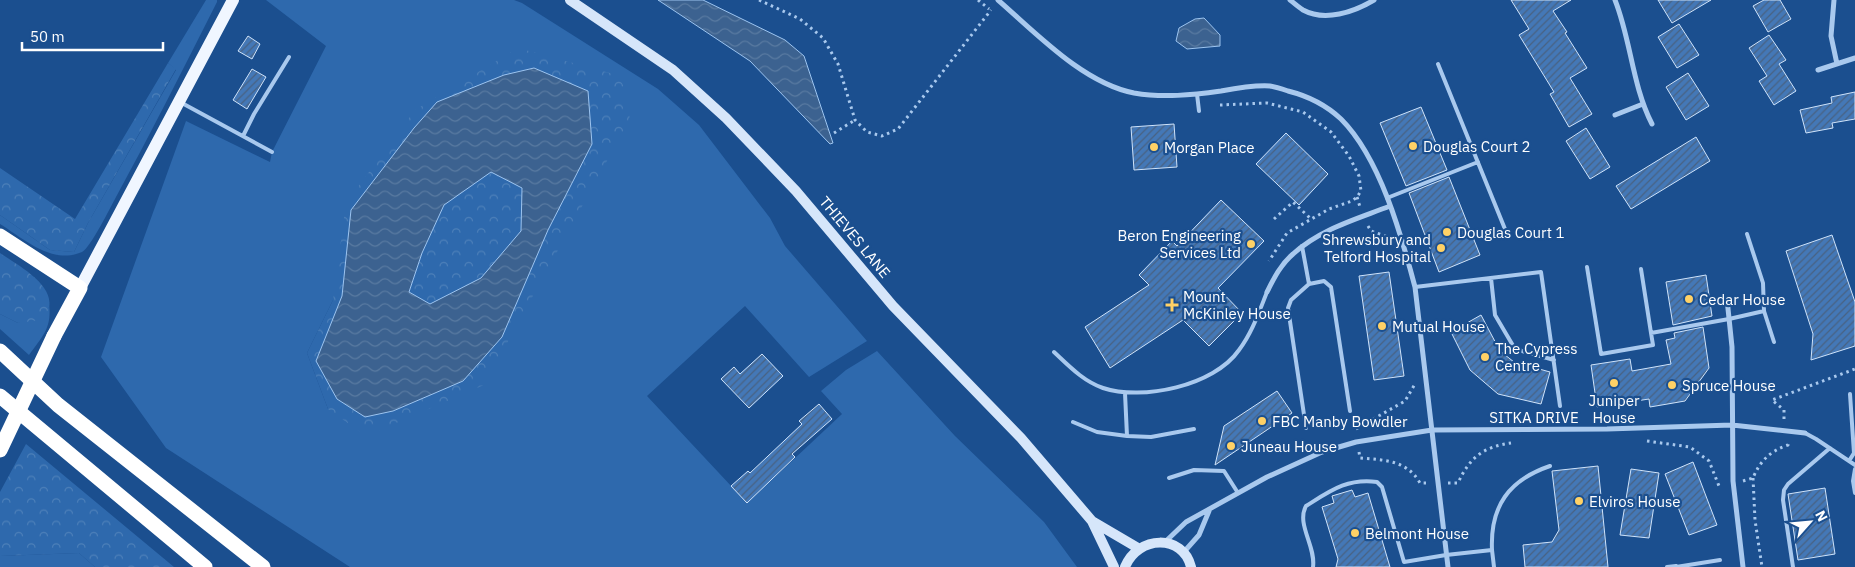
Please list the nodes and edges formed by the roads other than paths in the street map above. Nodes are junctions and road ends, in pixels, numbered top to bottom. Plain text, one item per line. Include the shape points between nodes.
1 (234, 0) edge
2 (570, 0) edge
3 (998, 0) edge
4 (1290, 0) edge
5 (1615, 0) edge
6 (1834, 0) edge
7 (1371, 1) edge
8 (289, 57) dead end
9 (1855, 58) edge
10 (1438, 64) dead end
11 (1837, 64) junction
12 (1818, 70) dead end
13 (1197, 94) junction
14 (178, 101) junction
15 (1643, 104) junction
16 (1199, 111) dead end
17 (1614, 115) dead end
18 (1652, 124) dead end
19 (243, 136) junction
20 (272, 152) dead end
21 (1478, 162) junction
22 (1387, 198) junction
23 (1390, 206) junction
24 (1507, 234) dead end
25 (1747, 234) dead end
26 (0, 236) edge
27 (1302, 246) junction
28 (1587, 267) dead end
29 (1641, 269) dead end
30 (1491, 278) junction
31 (1309, 284) junction
32 (1415, 287) junction
33 (80, 288) junction
34 (1267, 292) joint
35 (1727, 299) dead end
36 (1764, 311) junction
37 (1729, 320) junction
38 (1651, 333) junction
39 (1774, 342) dead end
40 (0, 351) edge
41 (1054, 352) dead end
42 (1554, 360) junction
43 (1125, 393) junction
44 (1850, 394) dead end
45 (0, 396) edge
46 (1560, 406) dead end
47 (1350, 411) dead end
48 (1073, 422) dead end
49 (1732, 424) junction
50 (1306, 428) dead end
51 (1194, 429) dead end
52 (1432, 430) junction
53 (1804, 433) joint
54 (1127, 436) junction
55 (1830, 448) junction
56 (0, 450) edge
57 (1848, 461) junction
58 (1550, 466) dead end
59 (1855, 467) edge
60 (1169, 478) dead end
61 (1238, 493) junction
62 (1855, 493) edge
63 (1209, 511) junction
64 (1092, 521) junction
65 (1164, 543) junction
66 (1138, 548) junction
67 (1492, 550) junction
68 (1183, 553) junction
69 (1446, 555) junction
70 (1720, 560) dead end
71 (1404, 565) edge
72 (1676, 566) edge
73 (205, 567) edge
74 (263, 567) edge
75 (1114, 567) edge
76 (1125, 567) edge
77 (1191, 567) edge
78 (1313, 567) edge
79 (1448, 567) edge
80 (1494, 567) edge
81 (1667, 567) edge
82 (1743, 567) edge
83 (1792, 567) edge

1 - 14 main road
2 - 64 main road, THIEVES LANE via 673,70 726,118 796,191 893,306 1021,438
3 - 13 street via 1060,53 1100,80 1134,93 1158,96
4 - 7 street via 1303,10 1321,14 1349,12
5 - 15 street
6 - 11 street via 1831,36
8 - 19 lane
9 - 11 street
10 - 21 lane
11 - 12 street
13 - 16 lane
13 - 22 street via 1270,86 1320,103 1359,140
14 - 19 lane
14 - 33 main road
15 - 17 street
15 - 18 street
19 - 20 lane
21 - 22 lane
21 - 24 lane
22 - 23 street
23 - 27 street via 1332,229
23 - 32 street
25 - 36 lane via 1763,284
26 - 33 highway
27 - 31 lane
27 - 34 street via 1279,270
28 - 38 lane via 1601,354 1653,345
29 - 38 lane
30 - 32 lane
30 - 42 lane via 1495,315 1515,349
30 - 42 lane via 1541,272
31 - 47 lane via 1324,281 1331,287
31 - 50 lane via 1291,300 1288,308
32 - 52 street
33 - 56 highway, bridge
34 - 43 lane via 1239,351 1218,370 1173,388
35 - 37 street
36 - 37 lane
36 - 39 lane
37 - 38 lane
37 - 49 street
40 - 74 highway via 58,405
41 - 43 lane via 1085,380
42 - 46 lane
43 - 54 lane
44 - 57 lane via 1854,452
45 - 73 highway
48 - 54 lane via 1097,432
49 - 52 street, SITKA DRIVE
49 - 53 street, SITKA DRIVE
49 - 82 street via 1733,481
51 - 54 lane via 1152,437
52 - 61 street, SITKA DRIVE via 1356,442 1322,452
52 - 69 street
53 - 55 lane
55 - 57 lane
55 - 83 lane via 1784,490
57 - 59 lane
58 - 67 lane via 1526,476 1507,493 1494,519
59 - 62 lane
60 - 61 lane via 1194,470 1224,471
61 - 63 street, SITKA DRIVE
63 - 65 street, SITKA DRIVE via 1186,522
63 - 68 street via 1199,535
64 - 66 main road
64 - 75 main road
65 - 66 main road
65 - 68 main road
66 - 76 main road via 1128,558
67 - 69 lane
67 - 80 lane
68 - 77 main road
69 - 71 lane
69 - 79 street
70 - 72 lane
71 - 78 lane via 1382,487 1377,482 1360,480 1349,482 1306,506 1302,518 1313,554
72 - 81 lane

